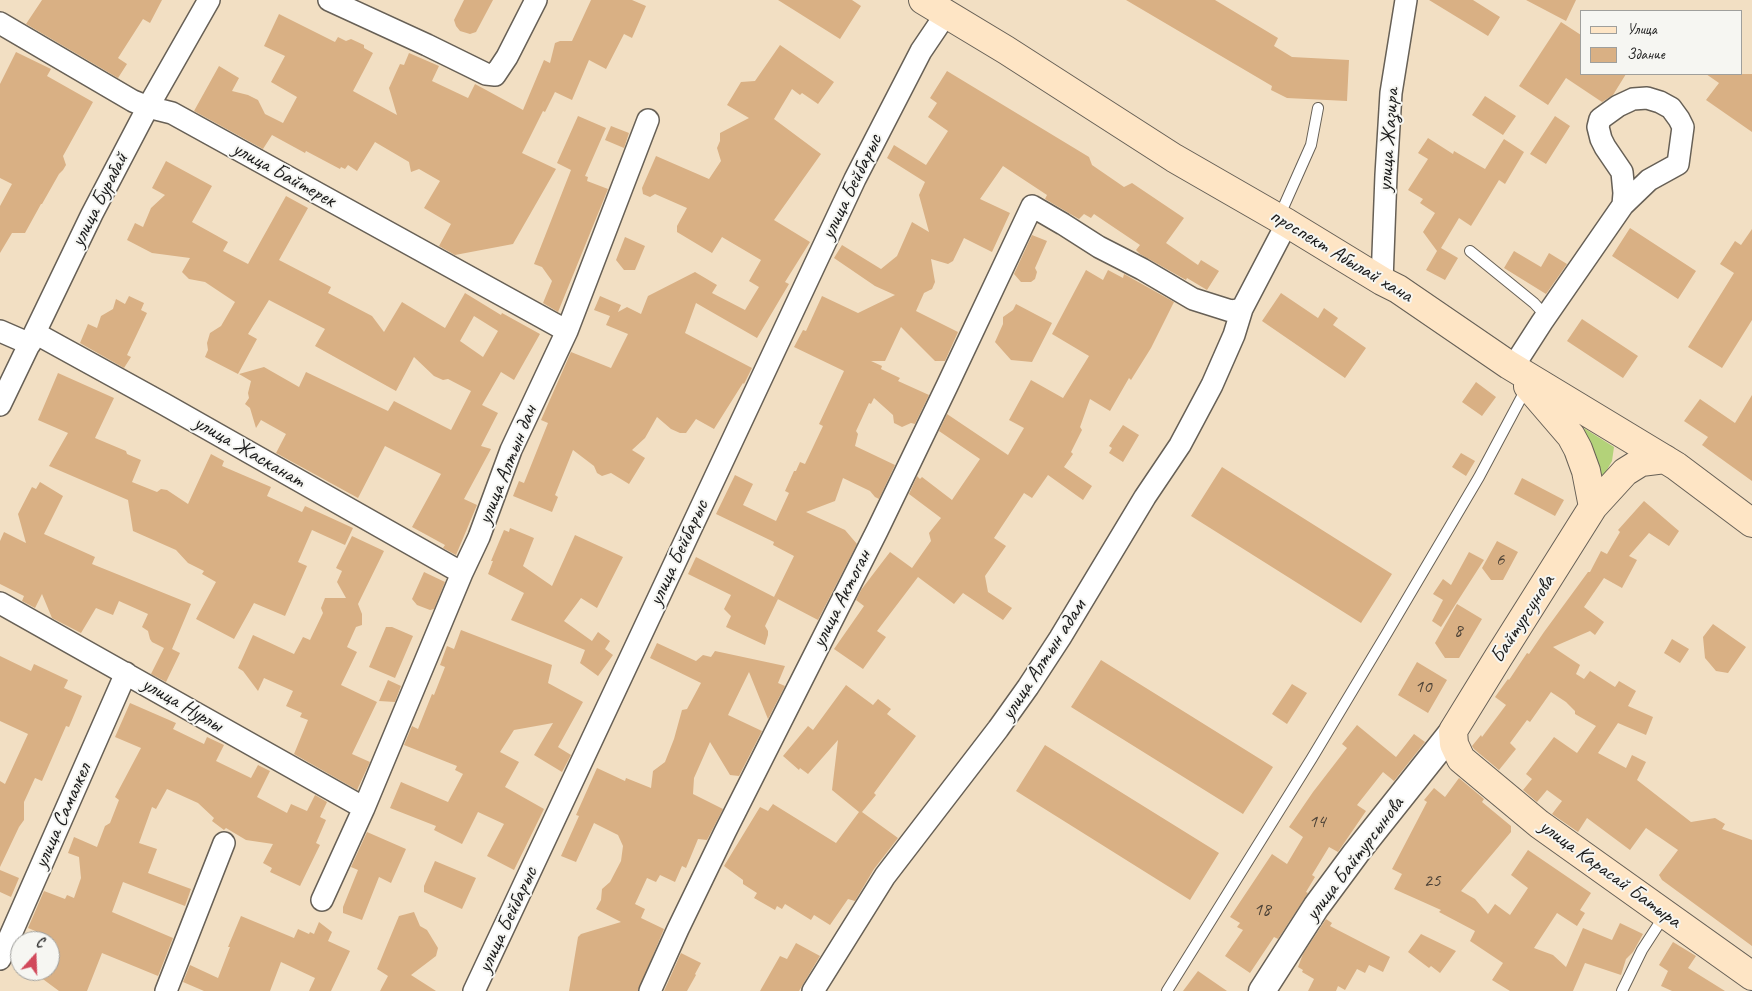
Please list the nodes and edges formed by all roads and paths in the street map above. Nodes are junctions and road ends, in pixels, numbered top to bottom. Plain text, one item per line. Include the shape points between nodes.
1 (209, 0) edge
2 (329, 0) edge
3 (536, 0) edge
4 (923, 0) edge
5 (1406, 0) edge
6 (946, 14) junction
7 (0, 23) edge
8 (148, 107) junction
9 (1318, 108) dead end
10 (648, 120) dead end
11 (1623, 205) junction
12 (1283, 220) junction
13 (1470, 251) dead end
14 (1382, 281) junction
15 (1242, 309) junction
16 (1546, 316) junction
17 (0, 331) edge
18 (567, 331) junction
19 (32, 338) junction
20 (1516, 373) junction
21 (0, 405) edge
22 (1665, 459) junction
23 (1593, 507) junction
24 (1752, 523) edge
25 (462, 574) junction
26 (0, 603) edge
27 (126, 673) junction
28 (1453, 732) junction
29 (1426, 766) junction
30 (1472, 768) junction
31 (364, 808) junction
32 (224, 843) dead end
33 (322, 900) dead end
34 (1666, 914) junction
35 (0, 960) edge
36 (1752, 976) edge
37 (166, 991) edge
38 (474, 991) edge
39 (650, 991) edge
40 (813, 991) edge
41 (1166, 991) edge
42 (1262, 991) edge
43 (1622, 991) edge

1 - 8 street, улица Бурабай
2 - 3 street via 486,74 495,75
4 - 6 main road, проспект Абылай хана
5 - 14 street, улица Жазира via 1391,93
6 - 12 main road, проспект Абылай хана via 1174,158
6 - 38 street, улица Бейбарыс via 921,51 855,179
7 - 8 street, улица Байтерек
8 - 18 street, улица Байтерек via 172,114
8 - 19 street, улица Бурабай
9 - 12 lane via 1311,146
10 - 18 street, улица Алтын дан
11 - 11 street via 1622,172 1605,147 1598,122 1618,106 1633,99 1647,98 1671,108 1679,118 1683,127 1678,164 1649,180
11 - 16 street
12 - 14 main road, проспект Абылай хана
12 - 15 street, улица Алтын адам
13 - 16 lane
14 - 20 main road, проспект Абылай хана
15 - 39 street, улица Актоган via 1231,311 1193,299 1032,206 936,410 725,832
15 - 40 street, улица Алтын адам via 1212,385 1180,445 1060,638 998,730 885,876
16 - 20 street
17 - 19 street, улица Жасканат
18 - 25 street, улица Алтын дан via 511,450
19 - 21 street, улица Бурабай
19 - 25 street, улица Жасканат via 164,404
20 - 22 main road, проспект Абылай хана
20 - 23 main road via 1571,436 1586,471
20 - 41 lane via 1478,478 1312,758
22 - 23 main road, Байтурсунова via 1641,462 1625,472
22 - 24 main road, проспект Абылай хана
23 - 28 main road, Байтурсунова
25 - 31 street, улица Алтын дан
26 - 27 street, улица Нурлы
27 - 31 street, улица Нурлы
27 - 35 street, улица Самалкел
28 - 29 street, улица Байтурсынова
28 - 30 main road, улица Карасай Батыра via 1461,759
29 - 30 street via 1444,763
29 - 42 street, улица Байтурсынова via 1322,899
30 - 34 main road, улица Карасай Батыра via 1539,824
31 - 33 street, улица Алтын дан
32 - 37 street
34 - 36 main road, улица Карасай Батыра
34 - 43 lane via 1642,950

